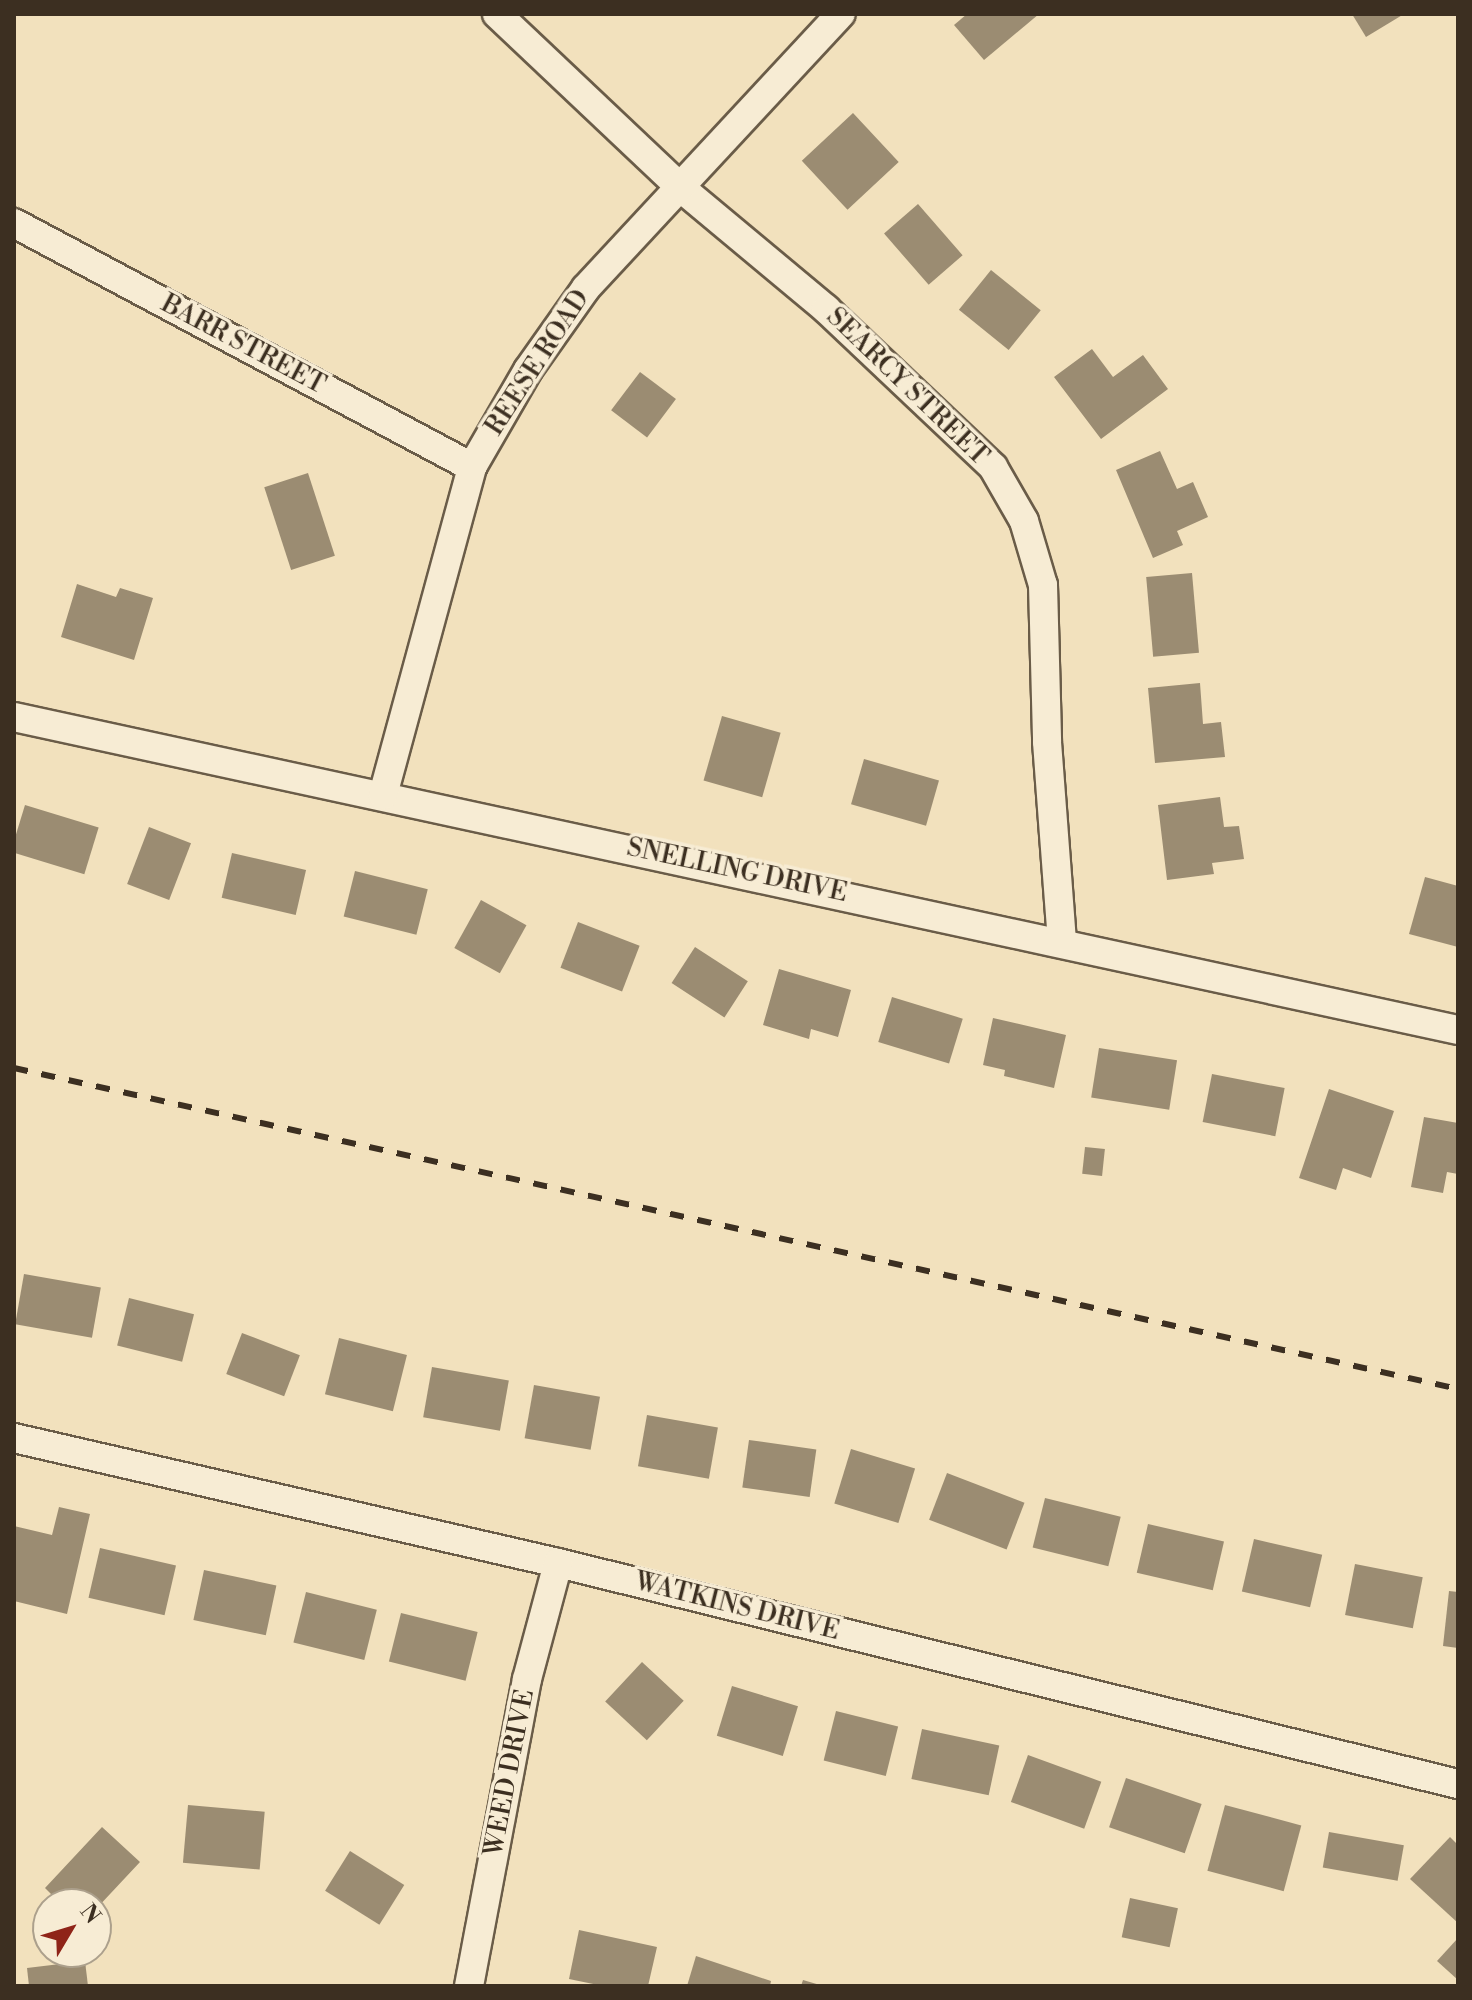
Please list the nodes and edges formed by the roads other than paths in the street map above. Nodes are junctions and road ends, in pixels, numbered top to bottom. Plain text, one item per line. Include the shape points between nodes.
1 (497, 14) edge
2 (841, 14) edge
3 (681, 188) junction
4 (14, 223) edge
5 (472, 467) junction
6 (14, 717) edge
7 (383, 795) junction
8 (1062, 941) junction
9 (1458, 1030) edge
10 (14, 1438) edge
11 (558, 1563) junction
12 (1458, 1784) edge
13 (469, 1986) edge

1 - 3 street, SEARCY STREET
2 - 3 street, REESE ROAD
3 - 5 street, REESE ROAD via 586,288 528,370
3 - 8 street, SEARCY STREET via 826,309 993,467 1024,521 1043,585 1047,742
4 - 5 street, BARR STREET
5 - 7 street, REESE ROAD
6 - 7 street, SNELLING DRIVE
7 - 8 street, SNELLING DRIVE
8 - 9 street, SNELLING DRIVE
10 - 11 street, WATKINS DRIVE
11 - 12 street, WATKINS DRIVE
11 - 13 street, WEED DRIVE via 527,1679

